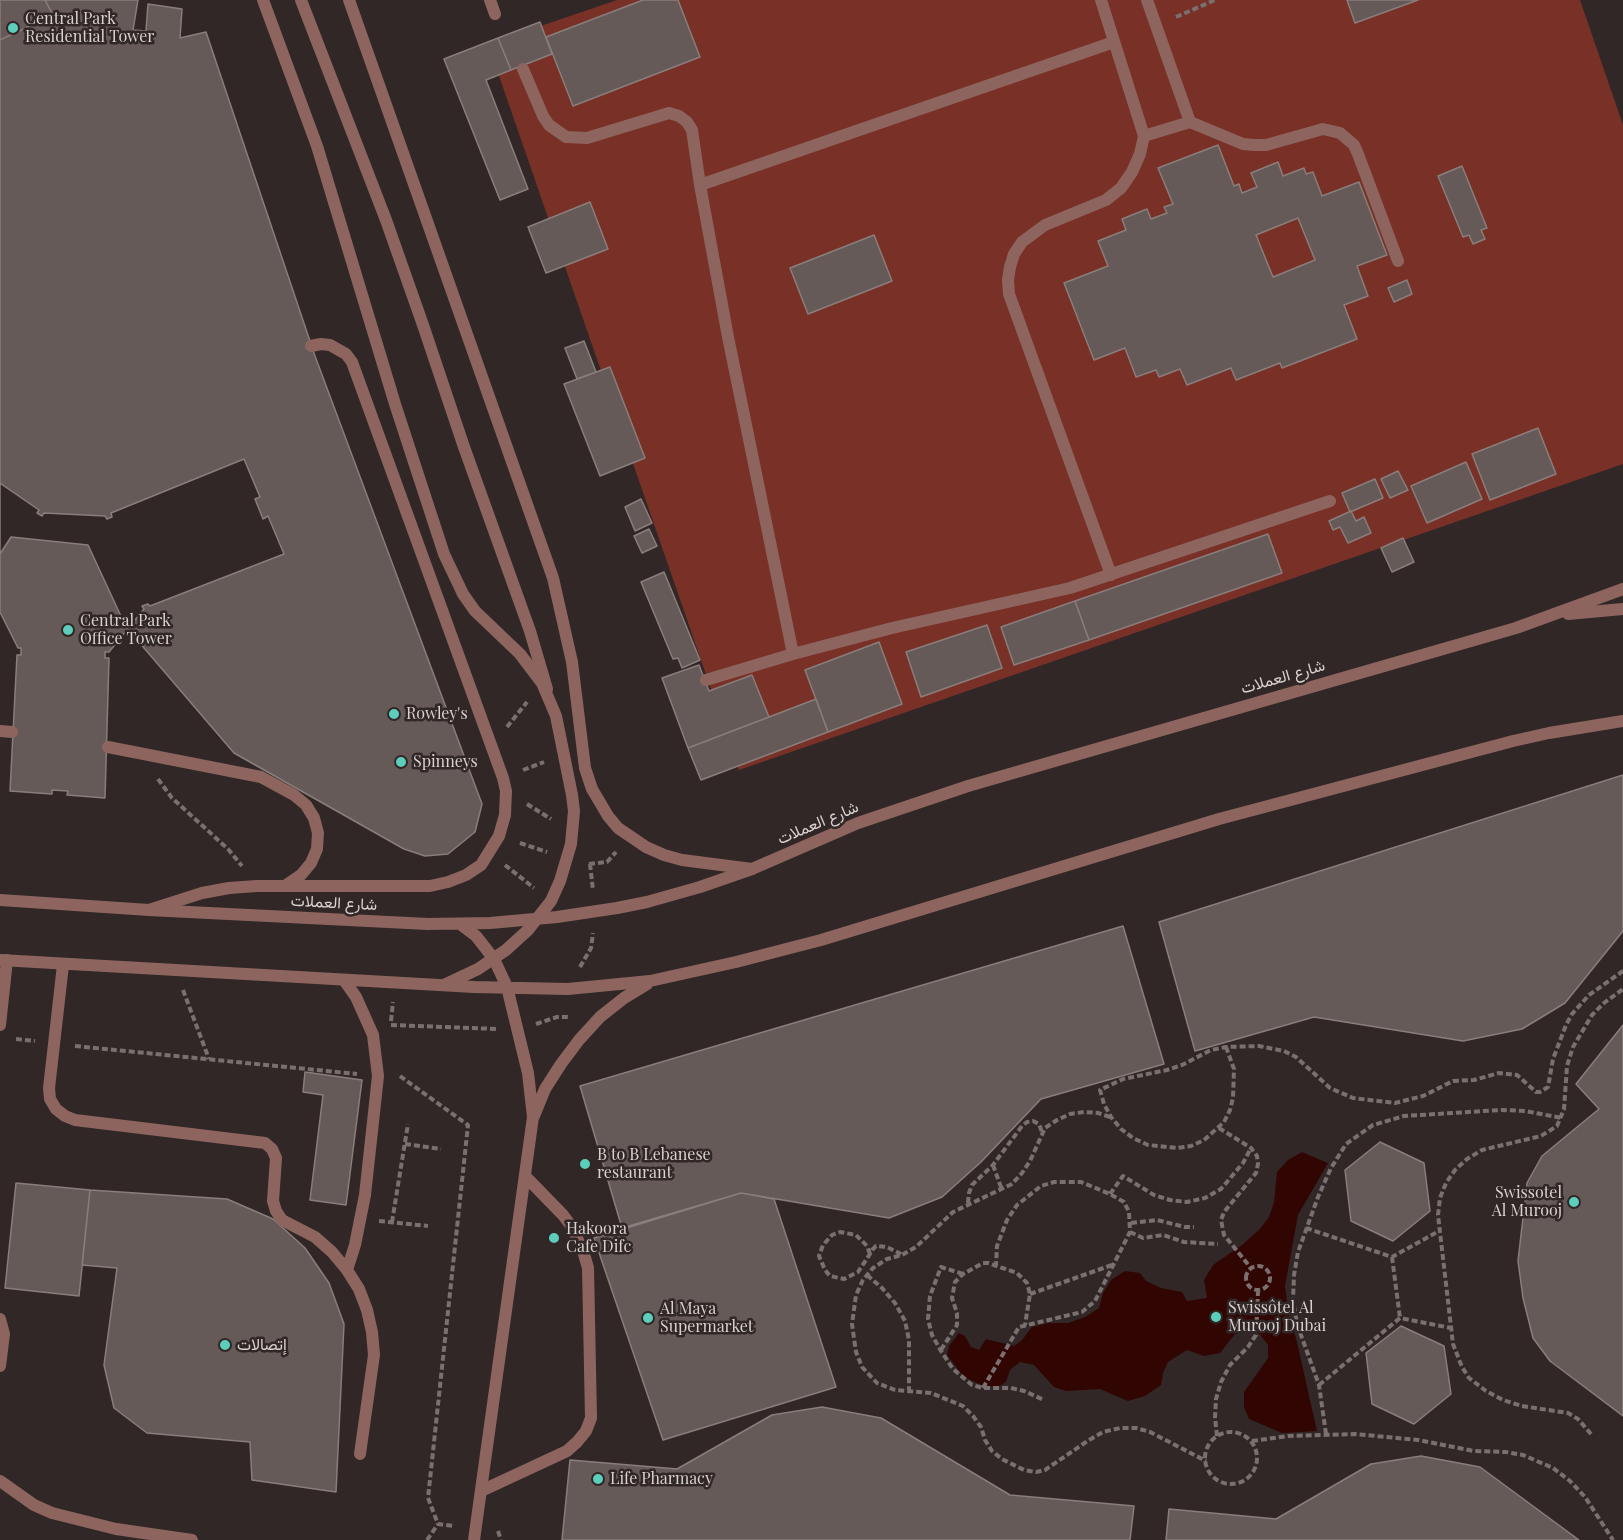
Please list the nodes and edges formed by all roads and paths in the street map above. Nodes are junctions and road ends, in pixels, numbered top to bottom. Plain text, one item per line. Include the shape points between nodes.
1 (263, 0) edge
2 (301, 0) edge
3 (349, 0) edge
4 (490, 0) edge
5 (1101, 0) edge
6 (1147, 0) edge
7 (1215, 0) edge
8 (495, 14) dead end
9 (1156, 25) junction
10 (1114, 42) junction
11 (523, 69) dead end
12 (1190, 122) junction
13 (1144, 136) junction
14 (700, 185) junction
15 (1398, 261) dead end
16 (311, 346) dead end
17 (1330, 501) dead end
18 (1111, 574) junction
19 (1623, 589) edge
20 (1623, 609) edge
21 (1557, 614) junction
22 (793, 654) junction
23 (706, 680) dead end
24 (542, 682) junction
25 (550, 699) junction
26 (1623, 714) edge
27 (1623, 721) edge
28 (1586, 726) junction
29 (108, 747) dead end
30 (492, 748) junction
31 (139, 752) junction
32 (564, 754) junction
33 (503, 778) junction
34 (592, 789) junction
35 (506, 791) junction
36 (572, 795) junction
37 (573, 833) junction
38 (490, 854) junction
39 (590, 864) dead end
40 (752, 869) junction
41 (257, 886) junction
42 (285, 886) junction
43 (0, 900) edge
44 (551, 901) junction
45 (149, 910) junction
46 (595, 912) junction
47 (538, 919) junction
48 (460, 924) junction
49 (494, 959) junction
50 (3, 960) edge
51 (63, 965) junction
52 (175, 970) junction
53 (1623, 971) edge
54 (344, 980) junction
55 (650, 981) junction
56 (394, 983) junction
57 (444, 985) junction
58 (507, 987) junction
59 (1623, 989) edge
60 (568, 990) junction
61 (557, 1017) junction
62 (600, 1017) junction
63 (0, 1025) edge
64 (391, 1025) junction
65 (519, 1030) junction
66 (390, 1036) dead end
67 (11, 1039) dead end
68 (53, 1044) junction
69 (1226, 1047) junction
70 (209, 1059) junction
71 (397, 1074) dead end
72 (378, 1076) junction
73 (533, 1117) junction
74 (1111, 1118) junction
75 (1562, 1118) junction
76 (408, 1124) dead end
77 (1219, 1128) junction
78 (1041, 1136) junction
79 (405, 1144) junction
80 (1251, 1148) junction
81 (441, 1149) dead end
82 (993, 1165) junction
83 (525, 1176) junction
84 (1002, 1190) junction
85 (1110, 1194) junction
86 (968, 1203) junction
87 (361, 1219) junction
88 (392, 1222) junction
89 (1131, 1223) junction
90 (428, 1226) dead end
91 (1194, 1227) dead end
92 (1306, 1228) junction
93 (1439, 1231) junction
94 (1130, 1232) junction
95 (1218, 1244) dead end
96 (870, 1254) junction
97 (902, 1255) junction
98 (1392, 1257) junction
99 (996, 1265) junction
100 (1113, 1265) junction
101 (1251, 1268) junction
102 (347, 1270) junction
103 (963, 1274) junction
104 (867, 1275) junction
105 (1258, 1291) junction
106 (1030, 1294) junction
107 (1400, 1318) junction
108 (0, 1319) edge
109 (1025, 1324) junction
110 (1451, 1328) junction
111 (941, 1351) junction
112 (0, 1366) edge
113 (1318, 1385) junction
114 (984, 1388) junction
115 (909, 1390) junction
116 (1044, 1400) dead end
117 (1326, 1434) junction
118 (1591, 1434) dead end
119 (1217, 1436) junction
120 (1252, 1441) junction
121 (360, 1454) dead end
122 (1206, 1461) junction
123 (0, 1481) edge
124 (481, 1491) junction
125 (438, 1524) junction
126 (474, 1537) edge
127 (192, 1540) edge
128 (427, 1540) edge
129 (501, 1540) edge
130 (1613, 1540) edge

1 - 24 street via 317,146 444,554 475,611 520,654
2 - 25 street via 386,220 530,631
3 - 34 street via 553,578 572,662 585,768
4 - 8 street
5 - 10 street
6 - 9 street
7 - 9 path
9 - 12 street
10 - 13 street
10 - 14 street
11 - 14 street via 549,126 566,137 587,138 659,115 679,116 692,130
12 - 13 street
12 - 15 street via 1254,145 1323,129 1341,133 1358,154
13 - 18 street via 1140,154 1121,188 1106,200 1032,233 1014,254 1008,280 1009,294
14 - 22 street
16 - 30 street via 330,345 352,362
17 - 18 street
18 - 22 street via 1028,599 975,608
19 - 21 street, شارع العملات
20 - 21 street
21 - 40 street, شارع العملات via 968,786 858,823
22 - 23 street
24 - 25 street
24 - 30 path
25 - 32 street
26 - 28 street
27 - 28 street
28 - 55 street via 1513,741 1219,819 821,940
29 - 31 street
30 - 33 street
31 - 41 path via 172,798 228,849
31 - 42 street via 261,777 278,784 306,805 318,833 317,849 301,875
32 - 33 path
32 - 36 street
33 - 35 street
34 - 36 street
34 - 40 street via 618,828 646,847 682,860
35 - 37 path
35 - 38 street via 505,815
36 - 37 street
37 - 44 street via 568,859
38 - 42 street via 466,875 430,886
38 - 44 path
39 - 46 path
40 - 46 street, شارع العملات via 647,902
41 - 42 street
41 - 45 street via 202,893
43 - 45 street, شارع العملات
44 - 47 street
45 - 48 street, شارع العملات
46 - 47 street, شارع العملات
46 - 60 path via 591,948
47 - 48 street, شارع العملات
47 - 49 street
48 - 49 street via 476,936
49 - 57 street
49 - 58 street
50 - 51 street
50 - 63 street
51 - 52 street
51 - 68 street
52 - 54 street
52 - 70 path
53 - 69 path via 1589,995 1572,1014 1553,1059 1548,1087 1540,1092 1517,1076 1499,1073 1453,1082 1395,1103 1353,1098 1330,1088 1311,1068 1284,1051 1259,1046
54 - 56 street
54 - 72 street via 373,1035
55 - 60 street
55 - 62 street
56 - 57 street
56 - 64 path
57 - 58 street
58 - 60 street
58 - 65 street
59 - 75 path via 1592,1015 1573,1047 1567,1066
60 - 61 path
61 - 62 path
61 - 65 path
62 - 73 street via 561,1064
64 - 65 path
64 - 66 path
65 - 73 street
67 - 68 path
68 - 70 path
68 - 102 street via 50,1099 65,1116 265,1143 276,1158 276,1211 282,1220 315,1237
69 - 74 path via 1100,1090
69 - 77 path via 1235,1083 1230,1110
70 - 72 path
71 - 125 path via 468,1125 428,1498
72 - 87 street
73 - 83 street
74 - 77 path via 1133,1138 1163,1148 1191,1146
74 - 78 path via 1098,1113 1070,1114 1045,1128
75 - 92 path via 1501,1110 1404,1116 1373,1125 1346,1144 1331,1168
75 - 93 path via 1541,1136 1482,1150 1467,1159 1440,1198
76 - 79 path
77 - 80 path
78 - 82 path via 1039,1124 1027,1122
78 - 84 path via 1022,1173
79 - 81 path
79 - 88 path
80 - 85 path via 1221,1189 1205,1198 1170,1200 1123,1176
80 - 101 path via 1257,1156 1256,1173 1221,1220 1224,1235
82 - 84 path
82 - 86 path via 972,1185
83 - 124 street
83 - 124 street via 563,1215 585,1254 591,1418 582,1437 567,1450
84 - 86 path
85 - 89 path via 1124,1202
85 - 99 path via 1081,1182 1041,1186 1017,1205 1007,1220 997,1246
86 - 97 path
87 - 88 path
87 - 102 street
88 - 90 path
89 - 91 path via 1157,1220
89 - 94 path
92 - 98 path
92 - 113 path via 1298,1252 1293,1300
93 - 98 path
93 - 110 path
94 - 95 path via 1143,1238 1163,1235 1184,1242
94 - 100 path
96 - 96 path via 858,1272 844,1279 830,1276 819,1256 823,1245 840,1232 856,1235
96 - 97 path via 882,1245
97 - 104 path via 887,1259
98 - 107 path
99 - 103 path via 983,1263
99 - 106 path via 1023,1277
100 - 106 path
100 - 109 path via 1095,1300 1082,1312
101 - 105 path via 1246,1275 1247,1284
101 - 105 path via 1262,1266 1270,1272 1267,1287
102 - 121 street via 367,1310 374,1355
103 - 111 path via 952,1293 957,1325
103 - 111 path via 941,1267 930,1296 928,1319
104 - 115 path via 895,1304 904,1322 909,1340
104 - 115 path via 856,1295 853,1311 856,1352 862,1367 877,1383
105 - 119 path via 1256,1335 1230,1365 1216,1399
106 - 109 path
107 - 110 path
107 - 113 path
108 - 112 street via 4,1334
109 - 114 path via 1010,1340
110 - 118 path via 1456,1356 1476,1385 1522,1406 1568,1413
111 - 114 path via 961,1378
113 - 117 path
114 - 116 path via 1011,1388
115 - 122 path via 931,1393 963,1406 977,1421 992,1451 1030,1472 1045,1470 1089,1440 1120,1428 1150,1432
117 - 120 path
117 - 130 path via 1418,1440 1538,1460 1570,1481 1585,1497
119 - 120 path via 1235,1432
119 - 122 path via 1206,1451
120 - 122 path via 1255,1468 1241,1481 1222,1482 1208,1470
123 - 127 street via 52,1513 116,1529
124 - 126 street
125 - 126 path
125 - 128 path
126 - 129 path via 498,1528

